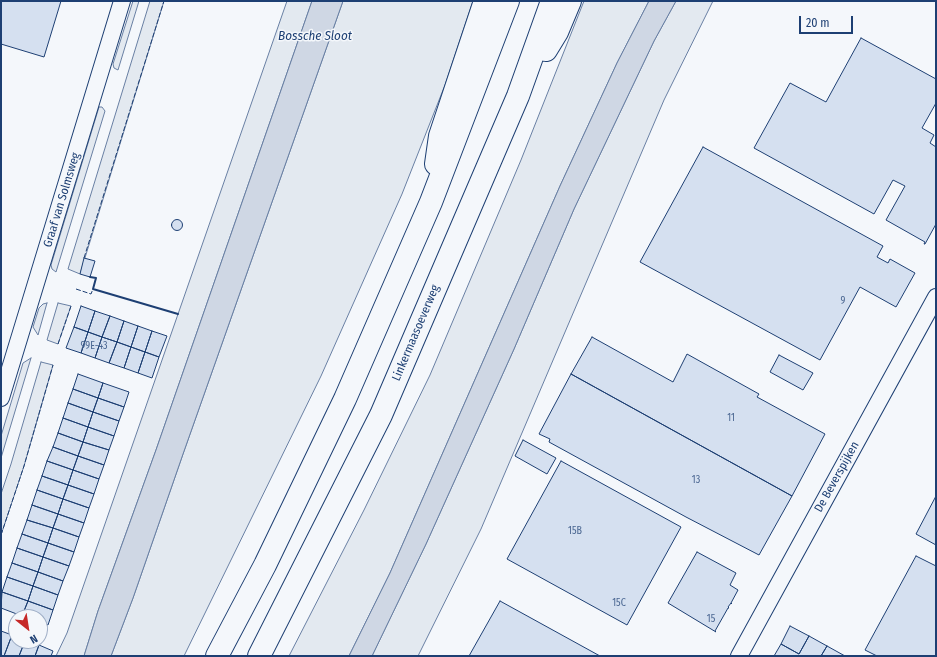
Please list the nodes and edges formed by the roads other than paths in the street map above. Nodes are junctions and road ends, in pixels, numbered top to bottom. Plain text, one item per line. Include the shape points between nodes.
1 (122, 1) edge
2 (485, 1) edge
3 (508, 1) edge
4 (552, 1) edge
5 (570, 1) edge
6 (518, 96) junction
7 (431, 202) junction
8 (936, 297) edge
9 (1, 398) edge
10 (217, 656) edge
11 (259, 656) edge
12 (738, 656) edge

1 - 9 street, Graaf van Solmsweg
2 - 7 highway via 440,136
3 - 7 highway
4 - 6 highway, Linkermaasoeverweg
5 - 6 highway via 557,32
6 - 11 highway, Linkermaasoeverweg via 381,415
7 - 10 highway via 345,399
8 - 12 street, De Beverspijken

